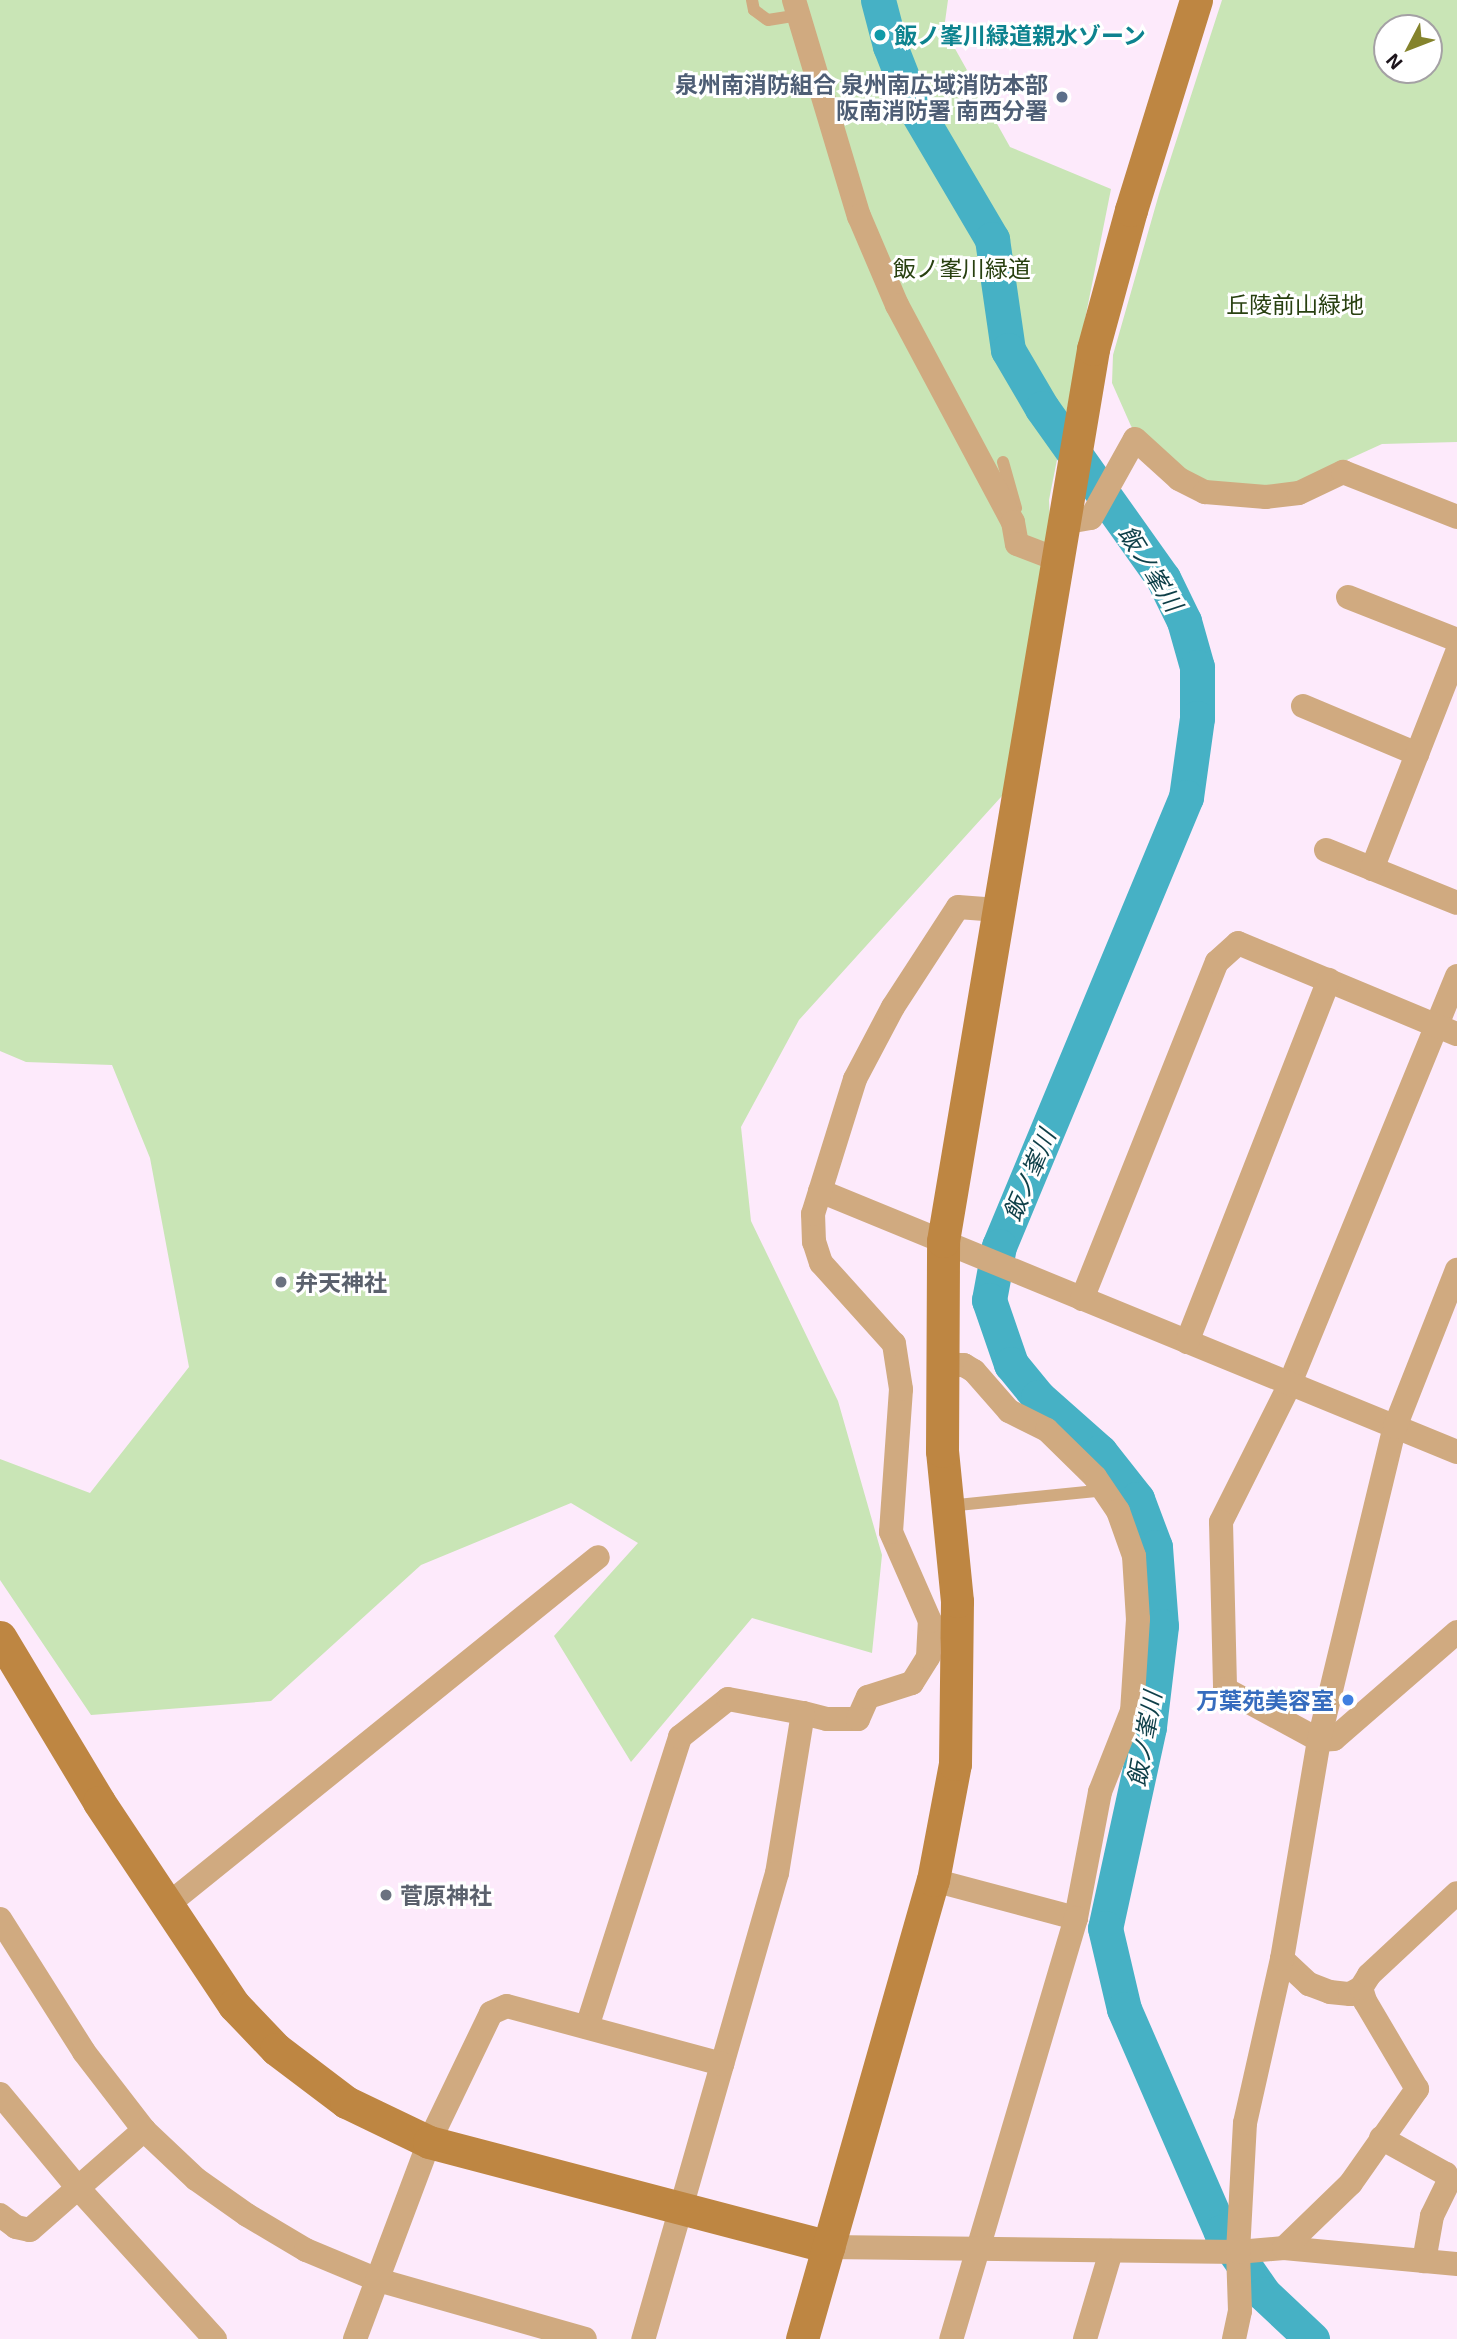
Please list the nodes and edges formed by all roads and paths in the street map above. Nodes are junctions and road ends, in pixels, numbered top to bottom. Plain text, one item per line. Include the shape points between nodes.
1 (752, 0) edge
2 (1196, 0) edge
3 (797, 7) edge
4 (1003, 462) dead end
5 (1457, 517) edge
6 (1013, 522) junction
7 (1062, 523) junction
8 (1056, 559) junction
9 (1348, 597) dead end
10 (1457, 640) edge
11 (1457, 652) edge
12 (1303, 706) dead end
13 (1417, 754) junction
14 (1326, 850) dead end
15 (1372, 869) junction
16 (1457, 903) edge
17 (998, 910) junction
18 (1457, 976) edge
19 (1329, 980) junction
20 (1448, 1030) edge
21 (820, 1191) junction
22 (943, 1241) junction
23 (1457, 1270) edge
24 (1082, 1299) junction
25 (1187, 1342) junction
26 (942, 1364) junction
27 (1290, 1384) junction
28 (1395, 1427) junction
29 (1457, 1452) edge
30 (1106, 1490) junction
31 (947, 1506) junction
32 (598, 1557) dead end
33 (1457, 1632) edge
34 (0, 1637) edge
35 (803, 1713) junction
36 (1319, 1740) junction
37 (933, 1880) junction
38 (1457, 1894) edge
39 (166, 1906) junction
40 (1076, 1918) junction
41 (1, 1924) edge
42 (1282, 1959) junction
43 (1362, 1988) junction
44 (587, 2027) junction
45 (722, 2064) junction
46 (0, 2094) edge
47 (144, 2130) junction
48 (1381, 2138) junction
49 (429, 2142) junction
50 (78, 2189) junction
51 (681, 2210) junction
52 (0, 2215) edge
53 (828, 2247) junction
54 (977, 2247) junction
55 (1284, 2248) junction
56 (1111, 2251) junction
57 (1237, 2252) junction
58 (1424, 2260) junction
59 (1457, 2264) edge
60 (378, 2280) junction
61 (215, 2339) edge
62 (355, 2339) edge
63 (585, 2339) edge
64 (643, 2339) edge
65 (802, 2339) edge
66 (951, 2339) edge
67 (1085, 2339) edge
68 (1234, 2339) edge

1 - 3 lane via 754,10 768,20
2 - 7 street via 1093,349
3 - 6 street via 859,216 897,305
4 - 6 lane via 1019,519
5 - 7 street via 1343,472 1299,493 1266,497 1205,492 1180,479 1135,439 1091,519
6 - 8 street via 1017,544
7 - 8 street
8 - 17 street
9 - 10 street
11 - 13 street
12 - 13 street
13 - 15 street
14 - 15 street
15 - 16 street
17 - 21 street via 970,905 958,908 948,919 855,1079
17 - 22 street
18 - 20 street
19 - 20 street
19 - 24 street via 1238,943 1217,962
19 - 25 street
20 - 27 street
21 - 22 street
21 - 35 street via 813,1214 814,1242 821,1263 877,1322 896,1354 901,1389 891,1532 923,1598 930,1636 919,1676 902,1687 867,1697 858,1719
22 - 24 street
22 - 26 street
23 - 28 street
24 - 25 street
25 - 27 street
26 - 30 street via 964,1365 974,1371 1009,1411 1047,1430
26 - 31 street
27 - 28 street
27 - 36 street via 1221,1522 1225,1689
28 - 29 street
28 - 36 street
30 - 31 lane
30 - 40 street via 1118,1510 1138,1578 1132,1711 1100,1792
31 - 37 street via 957,1601 955,1764
32 - 39 street
33 - 36 street via 1334,1739
34 - 39 street
35 - 44 street via 728,1699 680,1737
35 - 45 street via 777,1874
36 - 42 street
37 - 40 street
37 - 53 street
38 - 43 street via 1368,1975
39 - 49 street via 234,2005 276,2049 346,2102
40 - 54 street
41 - 47 street via 84,2052
42 - 43 street via 1309,1984 1330,1992 1350,1994
42 - 57 street via 1245,2123
43 - 48 street via 1364,2001 1418,2089
44 - 45 street
44 - 49 street via 507,2006 491,2013
45 - 51 street
46 - 50 street
47 - 50 street
47 - 60 street via 197,2179 247,2215 306,2250
48 - 55 street via 1351,2183
48 - 58 street via 1446,2174 1449,2181 1432,2217
49 - 51 street
49 - 60 street
50 - 52 street via 30,2230 16,2227
50 - 61 street
51 - 53 street
51 - 64 street
53 - 54 street
53 - 65 street
54 - 56 street
54 - 66 street
55 - 57 street
55 - 58 street
56 - 57 street
56 - 67 street
57 - 68 street via 1240,2311
58 - 59 street
60 - 62 street
60 - 63 street

